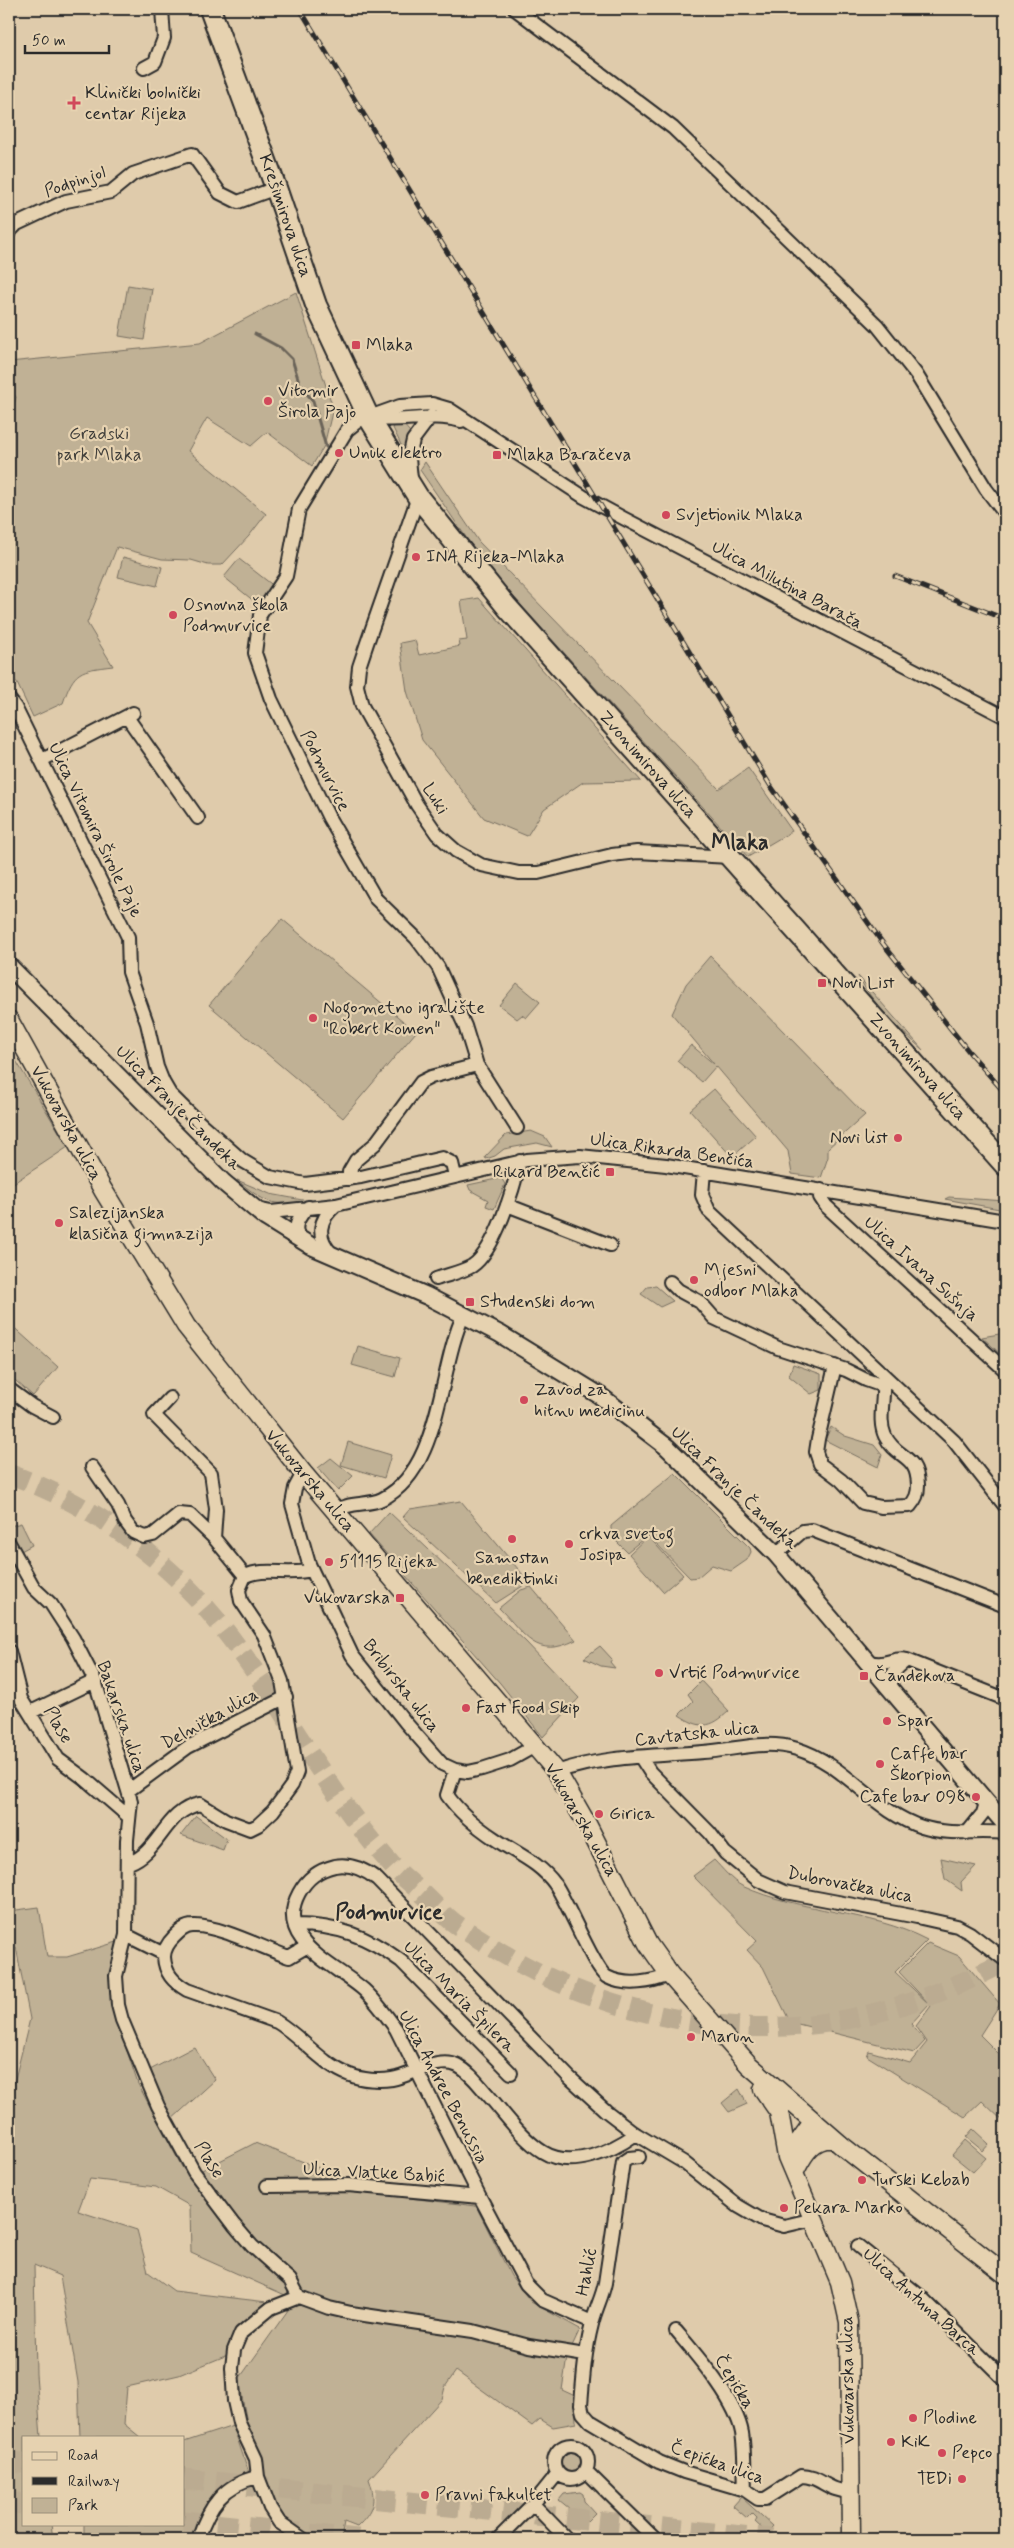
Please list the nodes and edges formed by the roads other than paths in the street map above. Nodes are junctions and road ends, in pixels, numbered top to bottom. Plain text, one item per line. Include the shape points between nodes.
1 (162, 9) edge
2 (210, 9) edge
3 (515, 9) edge
4 (144, 68) dead end
5 (276, 188) junction
6 (9, 232) edge
7 (431, 416) junction
8 (369, 418) junction
9 (468, 423) junction
10 (417, 495) junction
11 (1005, 514) edge
12 (9, 699) edge
13 (1005, 717) edge
14 (42, 760) junction
15 (198, 818) dead end
16 (730, 857) junction
17 (9, 966) edge
18 (9, 1020) edge
19 (477, 1065) junction
20 (517, 1128) dead end
21 (520, 1161) junction
22 (1005, 1165) edge
23 (704, 1171) junction
24 (456, 1176) junction
25 (349, 1179) junction
26 (821, 1190) junction
27 (336, 1205) junction
28 (507, 1206) junction
29 (308, 1207) junction
30 (252, 1208) junction
31 (1005, 1220) edge
32 (300, 1240) junction
33 (610, 1245) dead end
34 (335, 1257) junction
35 (436, 1279) dead end
36 (670, 1282) dead end
37 (464, 1314) junction
38 (835, 1366) junction
39 (1005, 1370) edge
40 (886, 1383) junction
41 (9, 1389) edge
42 (170, 1398) dead end
43 (53, 1417) dead end
44 (92, 1467) dead end
45 (303, 1473) junction
46 (1005, 1506) edge
47 (335, 1511) junction
48 (214, 1538) junction
49 (9, 1543) edge
50 (776, 1554) junction
51 (312, 1570) junction
52 (245, 1576) junction
53 (1005, 1606) edge
54 (9, 1651) edge
55 (865, 1660) junction
56 (907, 1660) junction
57 (95, 1681) junction
58 (892, 1693) junction
59 (286, 1697) junction
60 (1005, 1699) edge
61 (30, 1712) junction
62 (535, 1746) junction
63 (641, 1758) junction
64 (455, 1770) junction
65 (557, 1772) junction
66 (128, 1791) junction
67 (986, 1803) junction
68 (129, 1818) junction
69 (1005, 1824) edge
70 (967, 1833) junction
71 (1005, 1833) edge
72 (128, 1863) junction
73 (295, 1925) junction
74 (126, 1935) junction
75 (306, 1947) junction
76 (164, 1954) junction
77 (1005, 1960) edge
78 (670, 1975) junction
79 (749, 2065) junction
80 (415, 2071) junction
81 (511, 2073) dead end
82 (813, 2122) junction
83 (636, 2134) junction
84 (834, 2139) junction
85 (784, 2141) junction
86 (639, 2157) dead end
87 (794, 2172) junction
88 (267, 2186) dead end
89 (480, 2197) junction
90 (814, 2219) junction
91 (858, 2246) dead end
92 (1005, 2274) edge
93 (298, 2297) junction
94 (592, 2322) junction
95 (676, 2330) dead end
96 (585, 2355) junction
97 (1005, 2380) edge
98 (581, 2405) joint
99 (586, 2471) junction
100 (558, 2473) junction
101 (258, 2478) junction
102 (745, 2490) junction
103 (850, 2492) junction
104 (532, 2504) junction
105 (198, 2539) edge
106 (303, 2539) edge
107 (498, 2539) edge
108 (567, 2539) edge
109 (655, 2539) edge
110 (851, 2539) edge

1 - 4 street via 164,38 155,62
2 - 5 main road, Krešimirova ulica
3 - 11 street via 673,128 877,324 916,374 986,489
5 - 6 street, Podpinjol via 238,202 220,193 192,154 133,174 111,192 66,201 17,224
5 - 8 main road, Krešimirova ulica via 316,305
7 - 8 street via 392,420
7 - 9 street
7 - 10 street via 414,436 410,452 410,474
8 - 9 street, Ulica Milutina Barača via 382,410 400,406 432,404 449,409
8 - 10 main road, Zvonimirova ulica
8 - 19 street, Podmurvice via 347,430 302,502 286,576 259,617 255,652 287,734 329,818 376,899 416,938 438,967 465,1026
9 - 13 street, Ulica Milutina Barača via 622,518
10 - 16 main road, Zvonimirova ulica via 507,607
10 - 16 street, Luki via 362,659 357,686 367,714 417,805 437,834 456,851 481,865 519,873 538,873 637,852
12 - 14 street, Ulica Vitomira Širole Paje
14 - 15 street via 130,715
14 - 25 street, Ulica Vitomira Širole Paje via 128,937 129,972 147,1023 158,1073 170,1094 258,1172 293,1183
16 - 22 main road, Zvonimirova ulica
17 - 30 street, Ulica Franje Čandeka
18 - 45 main road, Vukovarska ulica via 103,1190 181,1320
19 - 20 street, Podmurvice
19 - 25 street via 421,1082 387,1129 356,1160
21 - 23 street, Ulica Rikarda Benčića via 555,1156 599,1157
21 - 24 street, Ulica Rikarda Benčića
21 - 28 street
23 - 26 street, Ulica Rikarda Benčića
23 - 40 street via 702,1195 709,1211
24 - 25 street, Ulica Vitomira Širole Paje via 452,1163 442,1158
24 - 27 street, Ulica Rikarda Benčića
26 - 31 street, Ulica Rikarda Benčića
26 - 39 street, Ulica Ivana Sušnja via 820,1197 826,1206
27 - 29 street, Ulica Rikarda Benčića
27 - 34 street via 324,1218 320,1232 322,1243
28 - 33 street
28 - 35 street via 494,1237 477,1262
29 - 30 street, Ulica Rikarda Benčića via 271,1212
29 - 32 street via 296,1227
30 - 32 street, Ulica Franje Čandeka
32 - 34 street, Ulica Franje Čandeka
34 - 37 street, Ulica Franje Čandeka
36 - 38 street via 700,1302 714,1318 778,1348
37 - 47 street via 453,1338 429,1441 416,1466 382,1499 348,1504
37 - 50 street, Ulica Franje Čandeka via 613,1405 689,1467
38 - 40 street
38 - 40 street via 816,1452 820,1464 841,1480 862,1503 881,1507 910,1506 918,1492 917,1470 885,1436 882,1418
40 - 46 street via 954,1441
41 - 43 street
42 - 48 street via 154,1415 211,1473 216,1509
44 - 48 street via 133,1532 144,1537 153,1535 173,1517 184,1514 195,1518
45 - 47 main road, Vukovarska ulica
45 - 51 street, Bribirska ulica via 295,1488 292,1504
47 - 62 main road, Vukovarska ulica
48 - 52 street
49 - 57 street, Bakarska ulica via 34,1588 50,1604 73,1638
50 - 53 street via 803,1531 812,1530
50 - 55 street, Ulica Franje Čandeka
51 - 52 street via 299,1574 255,1572
51 - 64 street, Bribirska ulica via 352,1655 430,1752 442,1764
52 - 59 street via 239,1590 240,1601 264,1635
54 - 61 street, Plase via 21,1699
55 - 56 street via 881,1665
55 - 58 street, Ulica Franje Čandeka
56 - 58 street via 894,1671 890,1682
56 - 60 street
57 - 61 street
57 - 66 street, Bakarska ulica
58 - 67 street, Ulica Franje Čandeka
59 - 66 street, Delnička ulica via 188,1747
59 - 72 street via 297,1772 273,1812 250,1829 226,1820 200,1804 189,1806 171,1820 142,1857
61 - 68 street, Plase via 58,1759
62 - 64 street via 482,1770
62 - 65 main road, Vukovarska ulica
63 - 65 street, Cavtatska ulica via 591,1761
63 - 70 street, Cavtatska ulica via 763,1744 797,1749 838,1770 886,1808 907,1820 931,1829
63 - 77 street, Dubrovačka ulica via 650,1772 710,1833 725,1853 758,1880 785,1892 957,1926
64 - 78 street via 447,1795 454,1806 494,1838 530,1858 549,1878 568,1904 600,1972 615,1980 635,1982
65 - 78 main road, Vukovarska ulica via 648,1944
66 - 68 street, Bakarska ulica via 131,1801
67 - 69 street, Ulica Franje Čandeka
67 - 70 street via 983,1813
68 - 72 street, Bakarska ulica
70 - 71 street, Cavtatska ulica
72 - 74 street, Bakarska ulica
73 - 75 street, Ulica Andree Benussia
73 - 81 street, Ulica Maria Špilera via 342,1931 365,1937 380,1946 401,1961
73 - 83 street, Ulica Andree Benussia via 296,1898 309,1879 325,1868 339,1865 369,1873 570,2078
74 - 76 street
74 - 93 street, Plase via 116,1976 118,2005 158,2106 194,2172 246,2239 290,2280
75 - 76 street via 289,1957 207,1927 192,1926 174,1937
75 - 80 street, Ulica Andree Benussia via 364,1990 380,2006 396,2029
76 - 80 street via 168,1973 186,1990 277,2022 333,2066 350,2075 381,2080
78 - 79 main road, Vukovarska ulica
79 - 82 main road, Vukovarska ulica
79 - 85 main road, Vukovarska ulica via 779,2112
80 - 83 street via 449,2063 465,2070 528,2138 552,2156 596,2156
80 - 89 street, Ulica Andree Benussia
82 - 84 main road
82 - 85 main road via 793,2127
82 - 87 main road, Vukovarska ulica via 796,2146
83 - 90 street, Ulica Andree Benussia via 683,2162 738,2206 762,2220 784,2226
84 - 87 main road via 817,2141
84 - 92 main road
85 - 87 main road, Vukovarska ulica
86 - 94 street, Hahlić via 623,2162 605,2284
87 - 90 main road, Vukovarska ulica
88 - 89 street, Ulica Vlatke Babić via 348,2185
89 - 94 street, Ulica Andree Benussia via 530,2288 542,2300
90 - 103 main road, Vukovarska ulica via 840,2282 849,2322
91 - 97 street, Ulica Antuna Barca via 920,2296
93 - 96 street via 351,2313 473,2331 529,2346
93 - 101 street via 271,2308 252,2323 241,2333 234,2350 234,2401 239,2423 256,2459
94 - 96 street, Hahlić
95 - 102 street, Čepićka via 723,2392 739,2421
96 - 98 street, Hahlić
98 - 102 street, Čepićka ulica via 590,2421 659,2462
99 - 100 street via 572,2479
99 - 100 street via 586,2454 572,2445 562,2448 555,2457
99 - 109 street
100 - 104 street
101 - 105 street via 229,2488
101 - 106 street via 279,2522
102 - 103 street, Čepićka ulica via 762,2500 794,2478 806,2476 828,2488
103 - 110 main road, Vukovarska ulica
104 - 107 street
104 - 108 street

